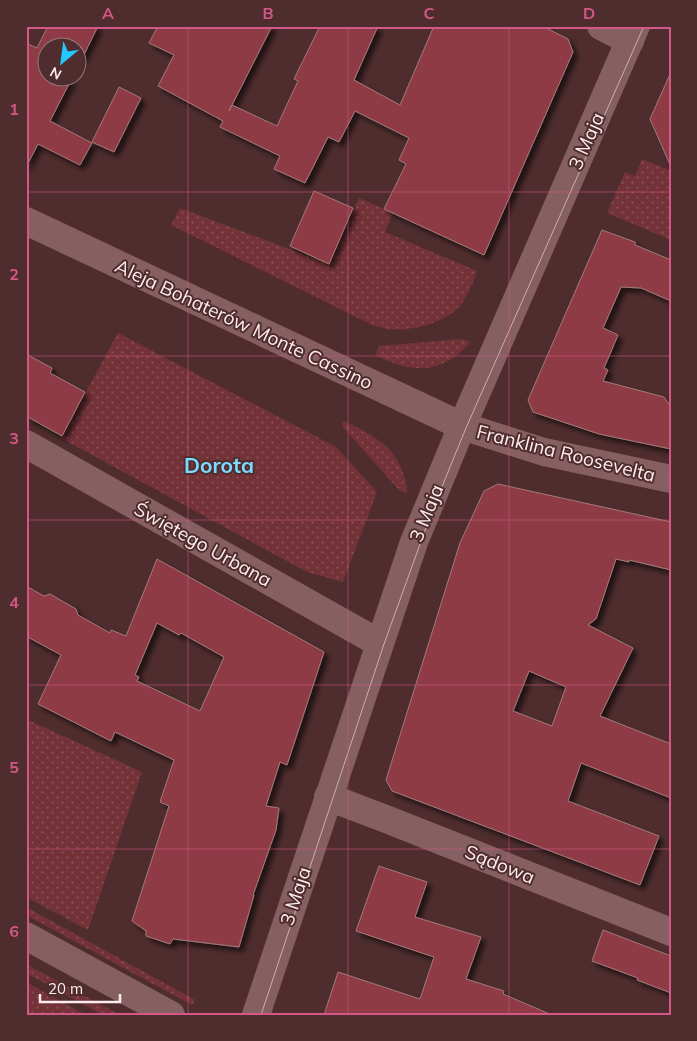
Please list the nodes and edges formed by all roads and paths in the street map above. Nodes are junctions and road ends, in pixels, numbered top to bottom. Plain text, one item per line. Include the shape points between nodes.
1 (601, 26) edge
2 (633, 34) edge
3 (26, 221) edge
4 (462, 426) junction
5 (26, 444) edge
6 (671, 479) edge
7 (380, 643) junction
8 (328, 797) junction
9 (671, 932) edge
10 (26, 936) edge
11 (171, 1015) edge
12 (256, 1015) edge

1 - 2 street
2 - 4 street, 3 Maja
3 - 4 street, Aleja Bohaterów Monte Cassino
4 - 6 street, Franklina Roosevelta via 544,452
4 - 7 street, 3 Maja via 414,542
5 - 7 street, Świętego Urbana
7 - 8 street, 3 Maja
8 - 9 street, Sądowa
8 - 12 street, 3 Maja
10 - 11 street

